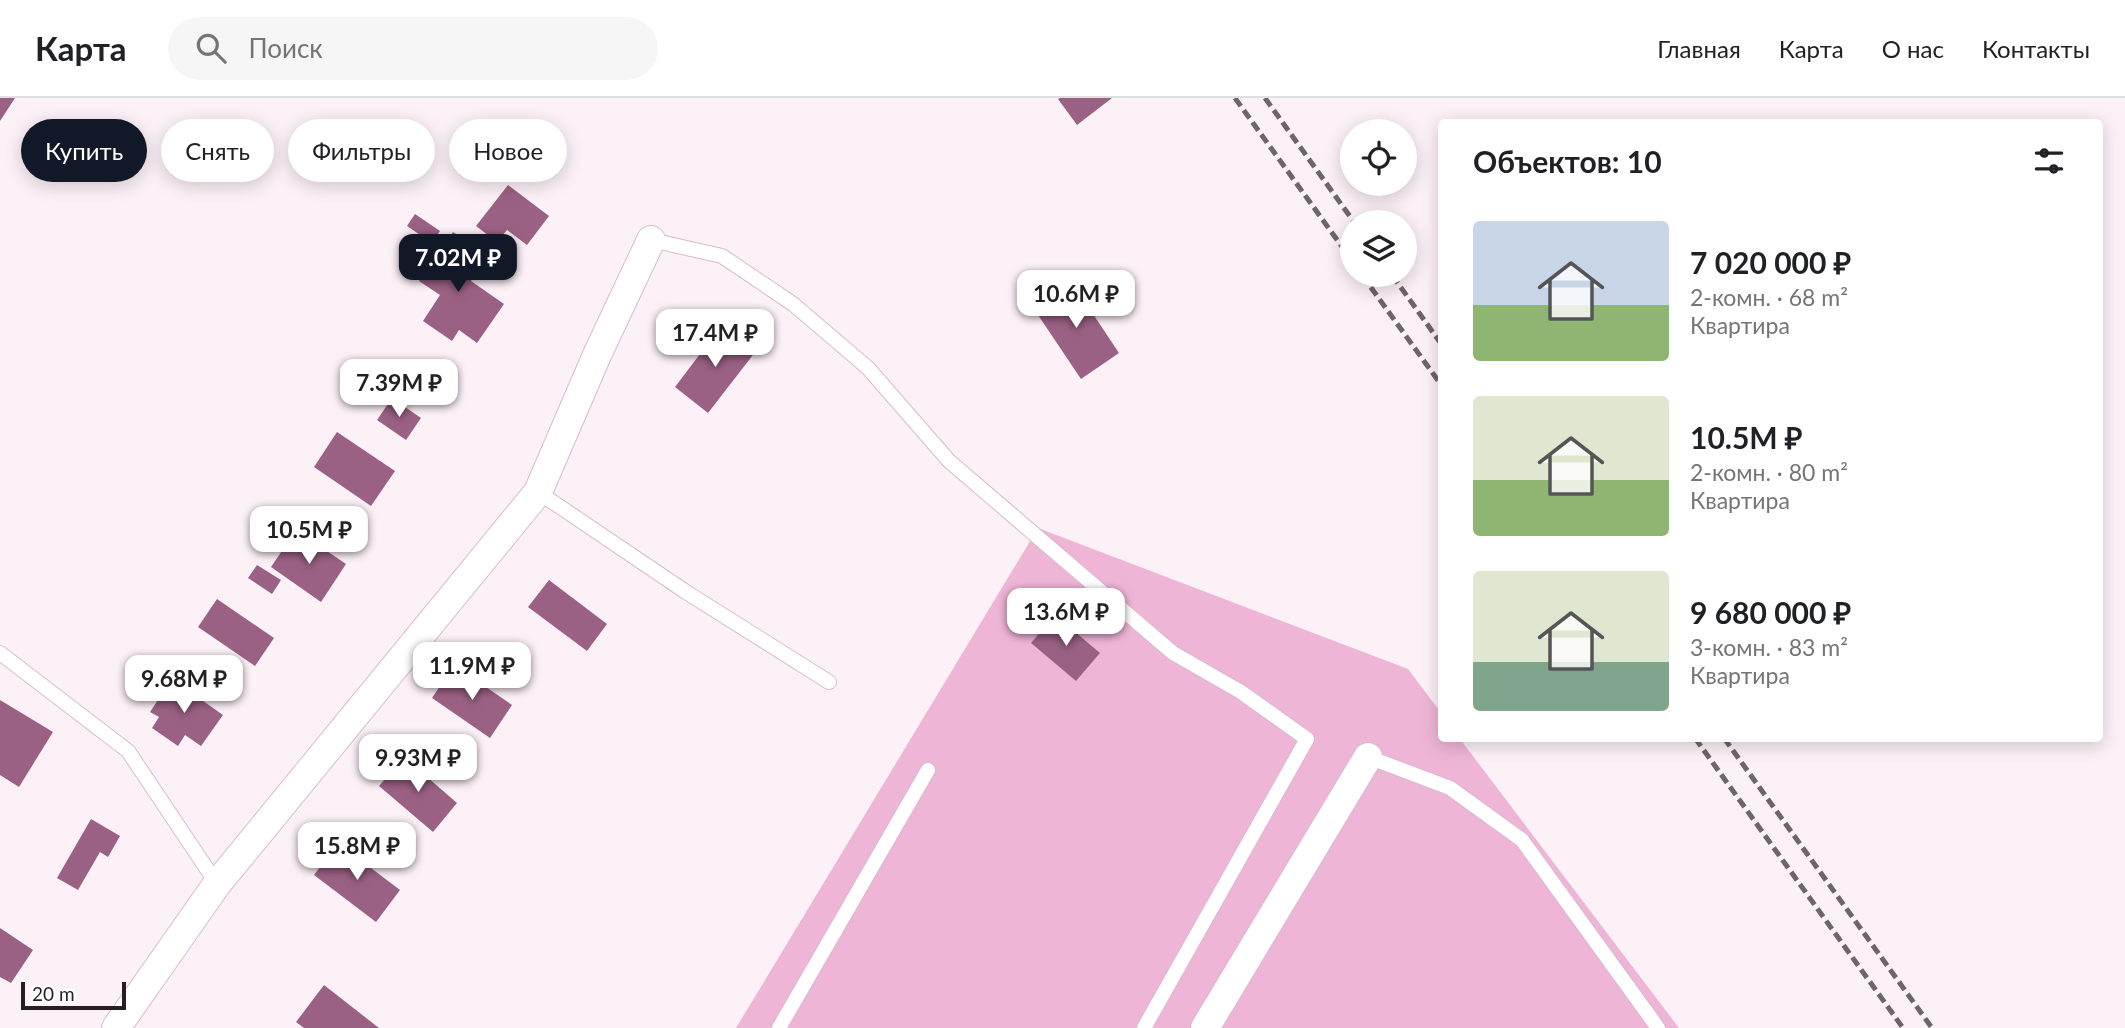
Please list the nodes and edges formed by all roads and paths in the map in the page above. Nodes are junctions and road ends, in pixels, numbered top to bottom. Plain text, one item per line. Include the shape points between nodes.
1 (651, 240) joint
2 (538, 492) junction
3 (0, 653) edge
4 (829, 682) dead end
5 (1368, 757) joint
6 (928, 770) dead end
7 (217, 884) junction
8 (116, 1028) edge
9 (779, 1028) edge
10 (1144, 1028) edge
11 (1205, 1028) edge
12 (1658, 1028) edge

1 - 2 street
1 - 10 lane via 722,256 793,304 868,369 950,461 1174,653 1241,692 1307,739
2 - 4 lane
2 - 7 street
3 - 7 lane via 128,751
5 - 11 street
5 - 12 lane via 1450,788 1522,840
6 - 9 lane
7 - 8 street

